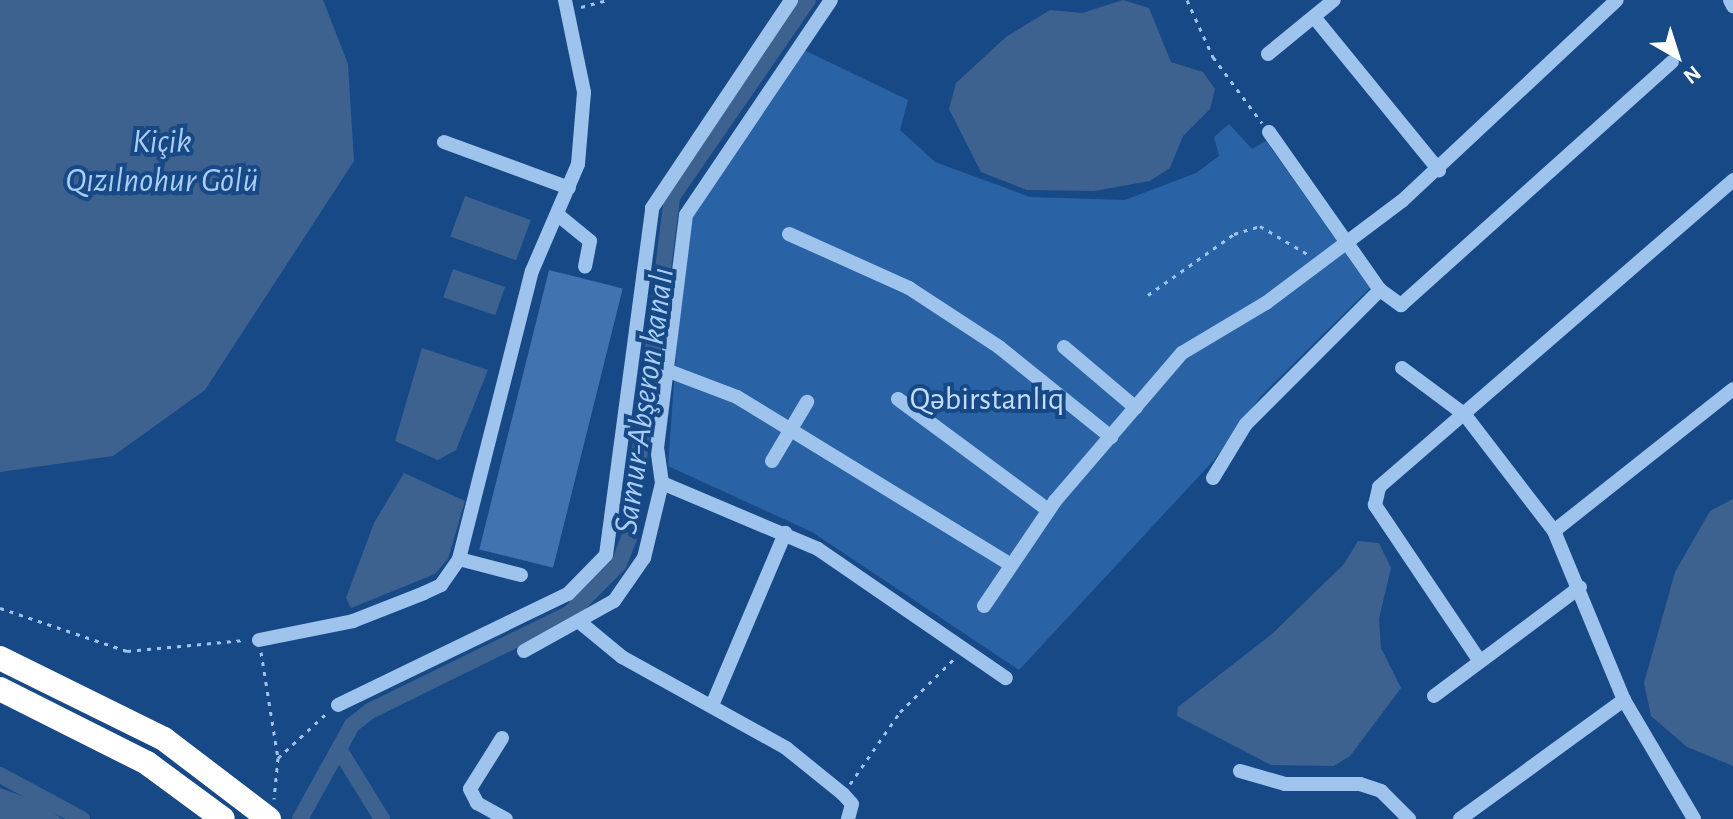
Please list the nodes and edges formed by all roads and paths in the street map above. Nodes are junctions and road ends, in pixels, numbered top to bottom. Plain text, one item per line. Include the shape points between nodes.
1 (608, 0) edge
2 (791, 0) edge
3 (831, 0) edge
4 (1187, 0) edge
5 (1334, 0) edge
6 (1617, 0) edge
7 (1730, 0) edge
8 (566, 5) edge
9 (1733, 6) edge
10 (1314, 17) junction
11 (1268, 54) dead end
12 (1672, 62) dead end
13 (1269, 132) joint
14 (444, 142) dead end
15 (1439, 170) junction
16 (1733, 180) edge
17 (569, 188) junction
18 (558, 215) junction
19 (789, 234) dead end
20 (1349, 240) junction
21 (1317, 263) junction
22 (585, 267) dead end
23 (1380, 290) junction
24 (1148, 295) dead end
25 (1064, 347) dead end
26 (1402, 368) dead end
27 (666, 370) junction
28 (1733, 389) edge
29 (898, 399) dead end
30 (807, 402) dead end
31 (1136, 408) junction
32 (1465, 415) junction
33 (789, 431) junction
34 (1111, 437) junction
35 (772, 461) dead end
36 (1213, 478) dead end
37 (662, 483) junction
38 (1048, 510) junction
39 (1554, 531) junction
40 (785, 533) junction
41 (459, 559) junction
42 (1008, 563) junction
43 (521, 575) dead end
44 (1580, 587) junction
45 (984, 606) dead end
46 (0, 608) edge
47 (582, 624) junction
48 (259, 640) junction
49 (967, 647) junction
50 (524, 651) dead end
51 (0, 658) edge
52 (1479, 660) junction
53 (1006, 678) dead end
54 (0, 689) edge
55 (1434, 696) dead end
56 (1624, 700) junction
57 (713, 703) junction
58 (338, 705) joint
59 (502, 738) dead end
60 (278, 758) junction
61 (1240, 771) dead end
62 (843, 794) junction
63 (216, 814) edge
64 (269, 819) edge
65 (506, 819) edge
66 (848, 819) edge
67 (1409, 819) edge
68 (1460, 819) edge
69 (1694, 819) edge

1 - 8 path
2 - 58 street via 652,208 606,555 568,594
3 - 27 street via 686,215
4 - 13 path via 1213,57
5 - 10 street
6 - 15 street
7 - 9 street
8 - 17 street via 584,92
10 - 11 street
10 - 15 street
12 - 23 street via 1409,302 1391,302
13 - 20 street
14 - 17 street
15 - 20 street
16 - 32 street via 1621,271
17 - 18 street
18 - 22 street via 590,241
18 - 41 street via 532,271
19 - 34 street via 909,288 999,347
20 - 21 street
20 - 23 street
21 - 24 path via 1260,226 1234,234
21 - 31 street via 1182,353
23 - 36 street via 1246,424
25 - 31 street
26 - 32 street
27 - 33 street via 737,397
27 - 37 street via 656,466
28 - 39 street
29 - 38 street
30 - 33 street
31 - 34 street
32 - 39 street
32 - 52 street via 1374,498
33 - 35 street
33 - 42 street
34 - 38 street
37 - 40 street
37 - 47 street via 644,558 614,601
38 - 42 street
39 - 44 street
40 - 49 street
40 - 57 street
41 - 43 street
41 - 48 street via 441,585 424,593 353,621
42 - 45 street
44 - 52 street
44 - 56 street
46 - 48 path via 127,651
47 - 50 street
47 - 57 street via 622,657
48 - 60 path
49 - 53 street
49 - 62 path via 900,712
51 - 64 highway via 110,708 228,785
52 - 55 street
54 - 63 highway via 92,731
56 - 68 street
56 - 69 street
57 - 62 street
58 - 60 path
59 - 65 street via 470,789 477,803
60 - 64 path
61 - 67 street via 1285,784 1328,779 1370,787
62 - 66 street via 852,804

